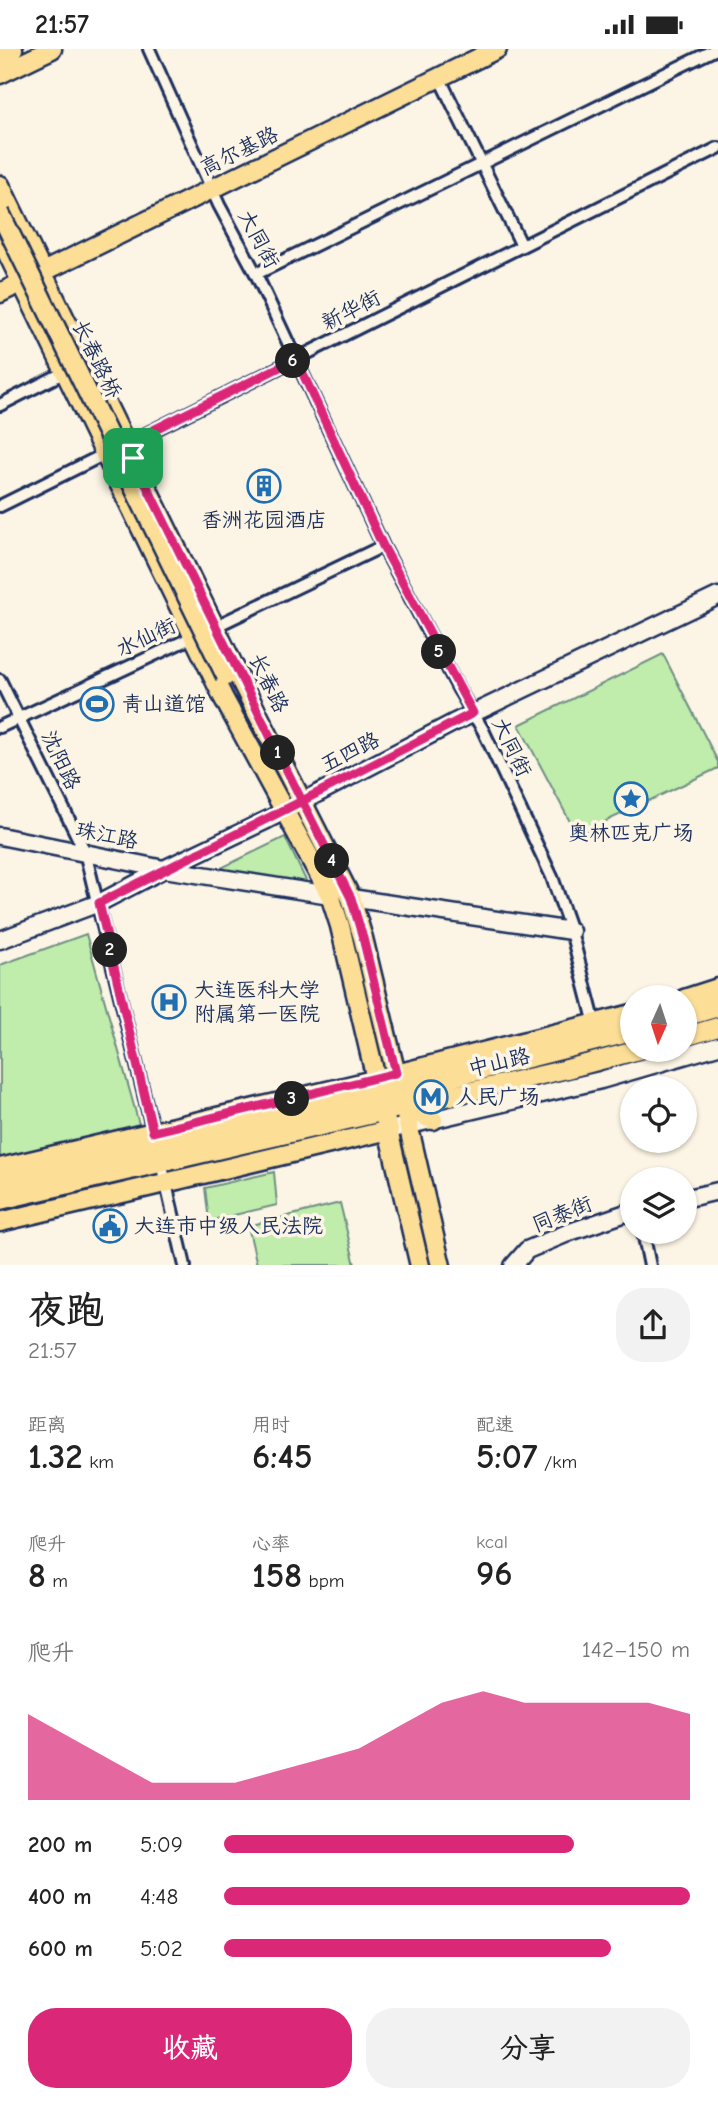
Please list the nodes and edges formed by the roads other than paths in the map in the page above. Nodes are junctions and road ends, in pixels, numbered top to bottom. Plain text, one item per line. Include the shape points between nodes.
1 (13, 49) edge
2 (52, 49) edge
3 (149, 49) edge
4 (497, 49) edge
5 (716, 49) edge
6 (0, 55) edge
7 (0, 74) edge
8 (439, 78) junction
9 (718, 148) edge
10 (482, 165) junction
11 (0, 185) edge
12 (212, 189) junction
13 (0, 213) edge
14 (0, 238) edge
15 (522, 246) junction
16 (41, 272) junction
17 (256, 274) junction
18 (22, 282) junction
19 (0, 293) edge
20 (296, 359) junction
21 (65, 372) junction
22 (0, 405) edge
23 (125, 444) junction
24 (104, 454) junction
25 (0, 506) edge
26 (383, 546) junction
27 (718, 596) edge
28 (216, 626) junction
29 (194, 636) junction
30 (226, 676) junction
31 (0, 680) edge
32 (473, 713) junction
33 (18, 717) junction
34 (263, 723) junction
35 (0, 727) edge
36 (243, 733) junction
37 (302, 801) junction
38 (285, 810) junction
39 (0, 836) edge
40 (85, 852) junction
41 (164, 869) junction
42 (330, 895) junction
43 (351, 898) junction
44 (99, 903) junction
45 (571, 931) junction
46 (0, 940) edge
47 (718, 989) edge
48 (697, 995) edge
49 (718, 1007) edge
50 (697, 1013) edge
51 (620, 1021) edge
52 (718, 1027) edge
53 (620, 1032) edge
54 (598, 1033) junction
55 (697, 1033) edge
56 (718, 1046) edge
57 (620, 1056) edge
58 (605, 1060) junction
59 (400, 1090) junction
60 (380, 1095) junction
61 (433, 1120) junction
62 (409, 1125) junction
63 (389, 1130) junction
64 (157, 1147) junction
65 (0, 1168) edge
66 (166, 1184) junction
67 (0, 1185) edge
68 (718, 1191) edge
69 (697, 1196) edge
70 (0, 1200) edge
71 (620, 1216) edge
72 (0, 1222) edge
73 (646, 1244) edge
74 (185, 1265) edge
75 (420, 1265) edge
76 (441, 1265) edge
77 (513, 1265) edge
78 (650, 1265) edge

1 - 6 main road
2 - 7 main road
3 - 12 street, 大同街
4 - 8 main road, 高尔基路
5 - 10 street
8 - 10 street
8 - 12 main road, 高尔基路
9 - 15 street, 新华街
10 - 15 street
10 - 17 street
11 - 16 main road, 长春路
12 - 16 main road, 高尔基路
12 - 17 street, 大同街
13 - 30 main road, 长春路桥, bridge
14 - 18 main road
15 - 20 street, 新华街
16 - 18 main road, 高尔基路
16 - 23 main road, 长春路
17 - 20 street, 大同街
18 - 19 main road, 高尔基路
18 - 21 main road
20 - 23 street, 新华街
20 - 26 street, 大同街
21 - 22 street
21 - 24 main road
23 - 24 street, 新华街
23 - 28 main road, 长春路
24 - 25 street, 新华街
24 - 29 main road
26 - 28 street, 水仙街
26 - 32 street, 大同街
27 - 32 main road, 五四路
28 - 29 street, 水仙街
28 - 34 main road, 长春路
29 - 33 street, 水仙街
29 - 36 main road
30 - 34 main road
30 - 36 main road
31 - 33 street, 沈阳路
32 - 37 main road, 五四路
32 - 45 street, 大同街 via 552,877
33 - 35 street, 水仙街
33 - 40 street, 沈阳路
34 - 37 main road, 长春路
36 - 38 main road
37 - 38 main road, 五四路
37 - 43 main road, 长春路
38 - 41 main road, 五四路
38 - 42 main road
39 - 40 main road, 珠江路
40 - 41 main road, 珠江路
40 - 44 street, 沈阳路
41 - 42 main road, 珠江路
41 - 44 main road, 五四路
42 - 60 main road
43 - 45 main road
43 - 59 main road, 长春路
44 - 46 main road, 五四路
44 - 64 street, 沈阳路
45 - 54 street, 大同街
47 - 48 main road
49 - 50 main road
51 - 54 main road
52 - 55 main road
53 - 54 main road, 中山路
54 - 58 street, 大同街
54 - 59 main road, 中山路
54 - 59 main road via 419,1067
56 - 61 main road via 601,1080
57 - 58 main road, 中山路
58 - 59 main road, 中山路
59 - 60 main road, 中山路
59 - 61 main road
59 - 62 main road, 长春路
60 - 63 main road
60 - 64 main road
60 - 64 main road, 中山路
61 - 62 main road
62 - 63 main road
62 - 76 main road, 长春路
63 - 66 main road
63 - 75 main road
64 - 65 main road
64 - 66 street, 沈阳路
64 - 67 main road, 中山路
64 - 70 main road, 中山路
66 - 72 main road
66 - 74 street, 沈阳路
68 - 69 main road
71 - 77 main road, 同泰街 via 527,1251
73 - 78 street

